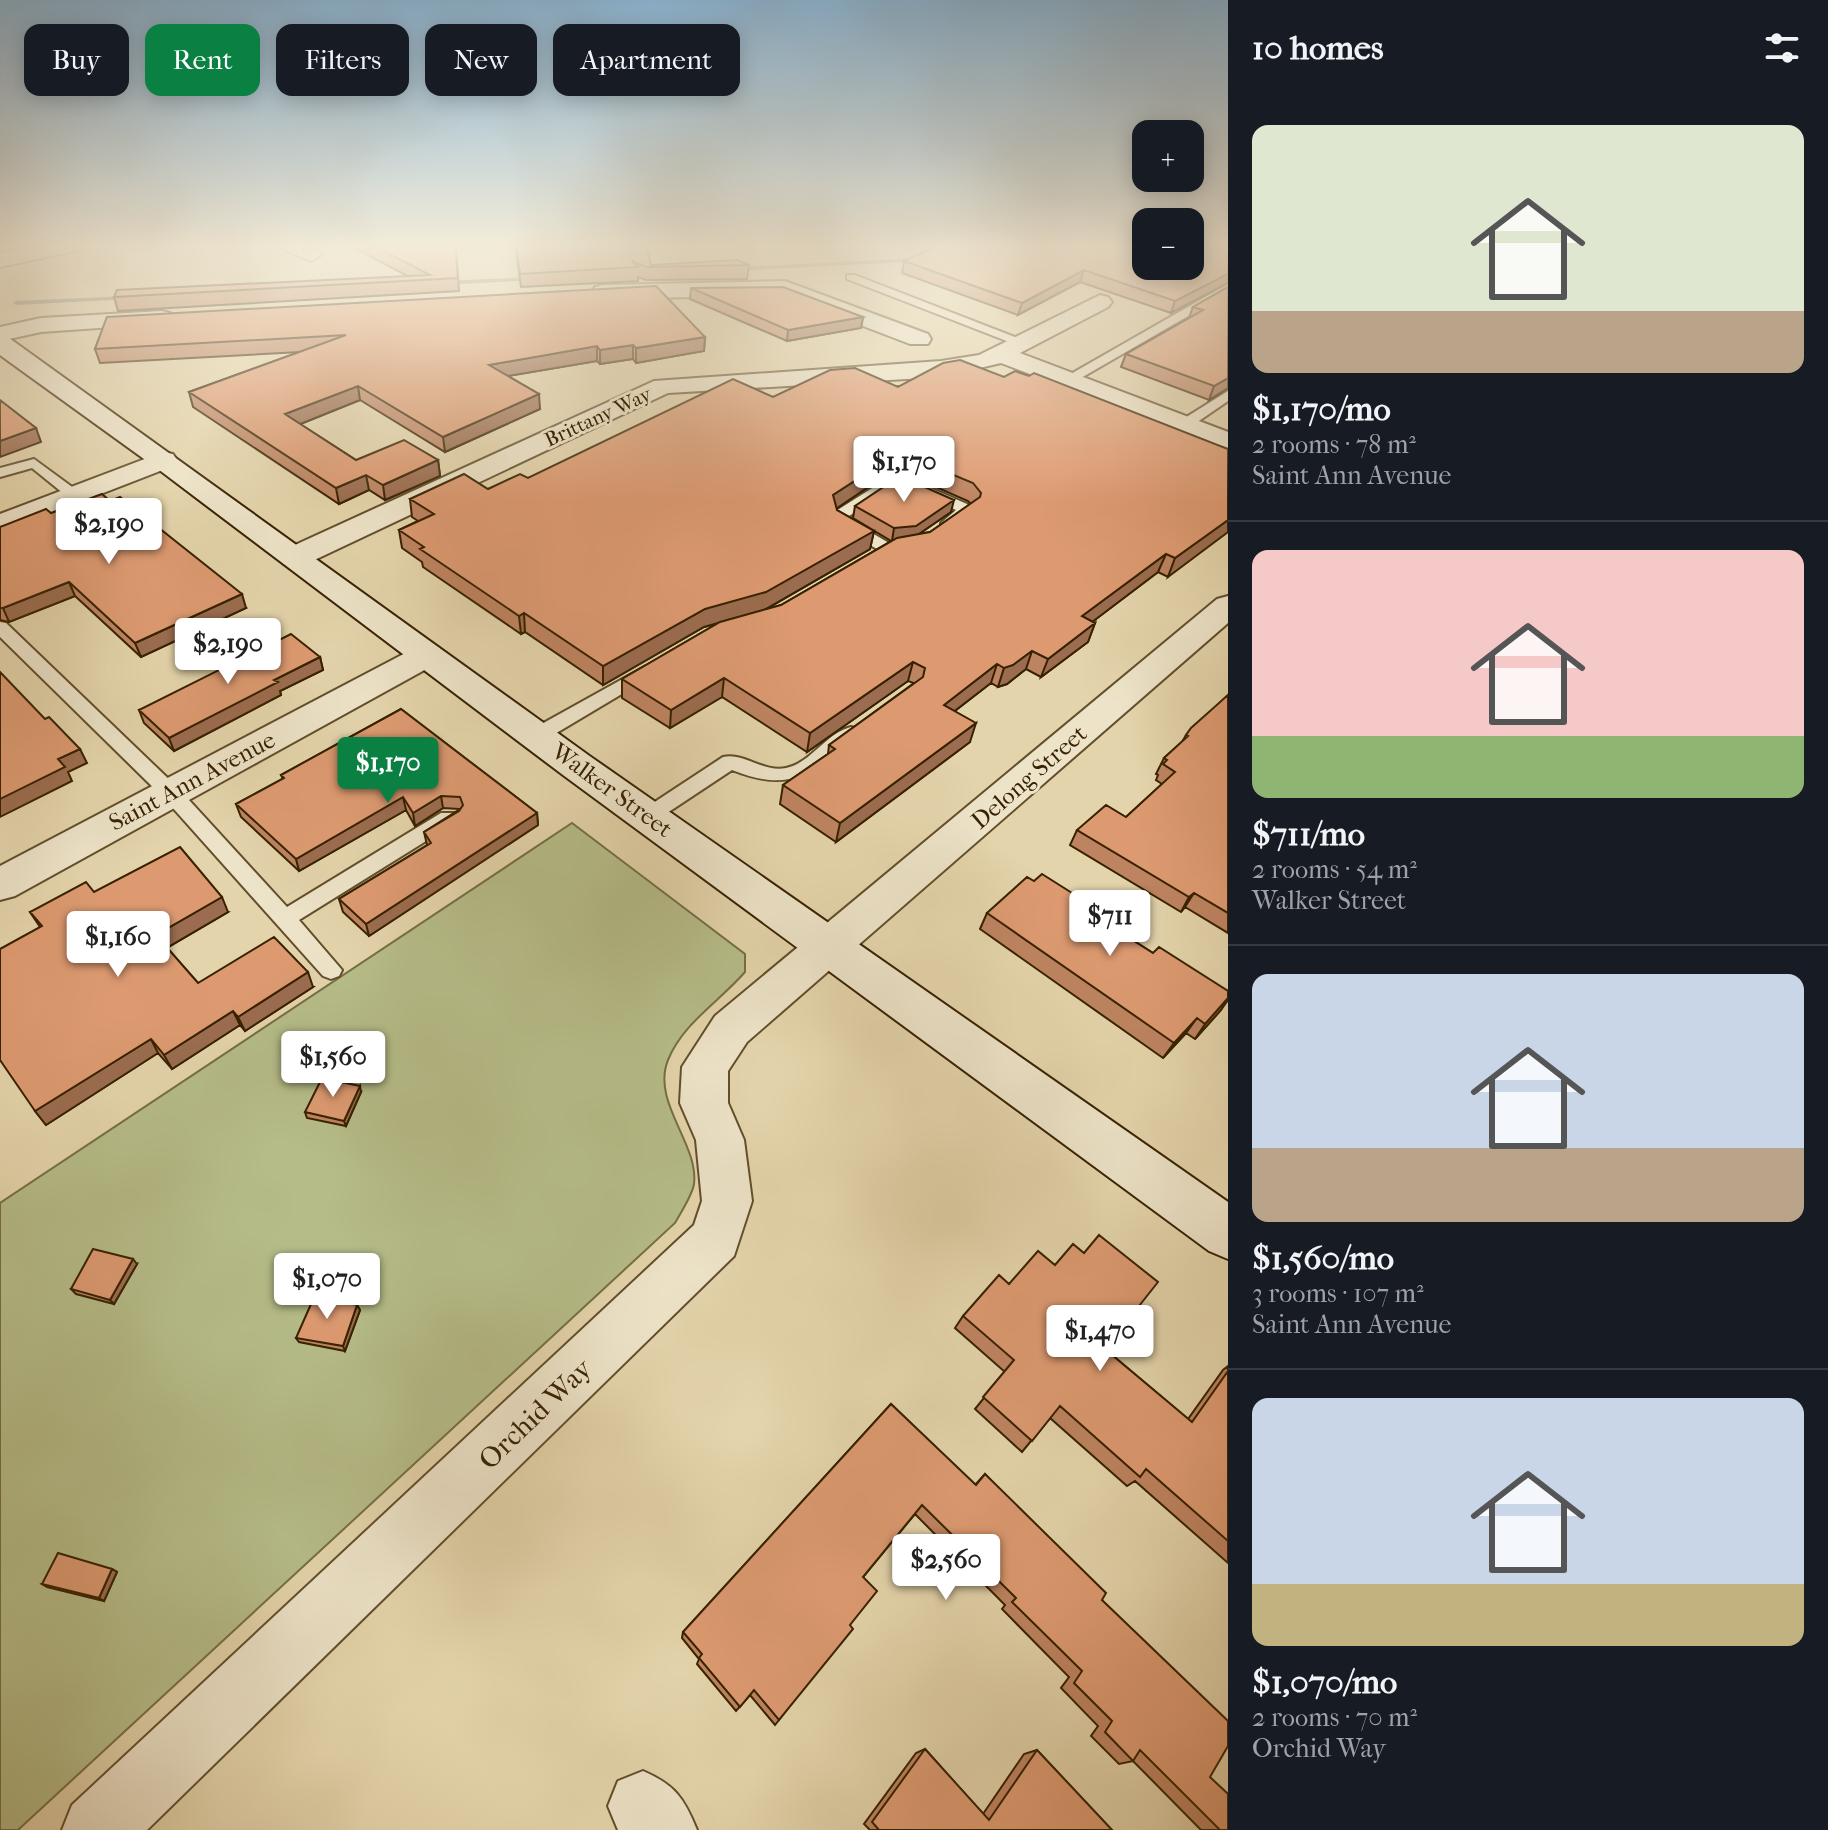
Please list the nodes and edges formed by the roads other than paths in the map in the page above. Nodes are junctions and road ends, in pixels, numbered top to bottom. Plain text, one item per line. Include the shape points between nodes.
1 (896, 330) edge
2 (971, 330) edge
3 (1045, 330) edge
4 (1154, 330) edge
5 (919, 339) dead end
6 (0, 343) edge
7 (1011, 348) junction
8 (1069, 379) junction
9 (1228, 395) edge
10 (1185, 424) junction
11 (1228, 441) edge
12 (163, 460) junction
13 (0, 473) edge
14 (74, 495) junction
15 (2, 521) edge
16 (930, 537) edge
17 (888, 551) edge
18 (295, 557) junction
19 (1228, 606) edge
20 (0, 627) edge
21 (427, 655) junction
22 (657, 665) edge
23 (862, 724) edge
24 (536, 736) junction
25 (171, 793) junction
26 (452, 816) edge
27 (648, 816) junction
28 (0, 885) edge
29 (284, 919) junction
30 (830, 947) junction
31 (331, 970) dead end
32 (1228, 1233) edge
33 (97, 1830) edge

1 - 5 street
2 - 7 lane
3 - 7 street, Brittany Way
4 - 8 lane
6 - 12 main road, Walker Street
7 - 8 street
7 - 18 street, Brittany Way via 986,361 941,369 663,386
8 - 10 street
9 - 10 lane
10 - 11 street
12 - 14 street
12 - 18 main road, Walker Street
13 - 14 lane via 34,463
14 - 15 street
16 - 17 lane via 966,513 903,480 893,481 841,514 842,522
18 - 21 main road, Walker Street
19 - 30 street, Delong Street
20 - 25 lane
21 - 24 main road, Walker Street
21 - 25 street, Saint Ann Avenue
22 - 24 lane
23 - 27 lane via 791,776 763,777 730,762
24 - 27 main road, Walker Street
25 - 28 street, Saint Ann Avenue
25 - 29 lane
26 - 29 lane
27 - 30 main road, Walker Street
29 - 31 lane
30 - 32 main road, Walker Street
30 - 33 street, Orchid Way via 731,1029 705,1067 704,1103 720,1140 727,1201 716,1239

